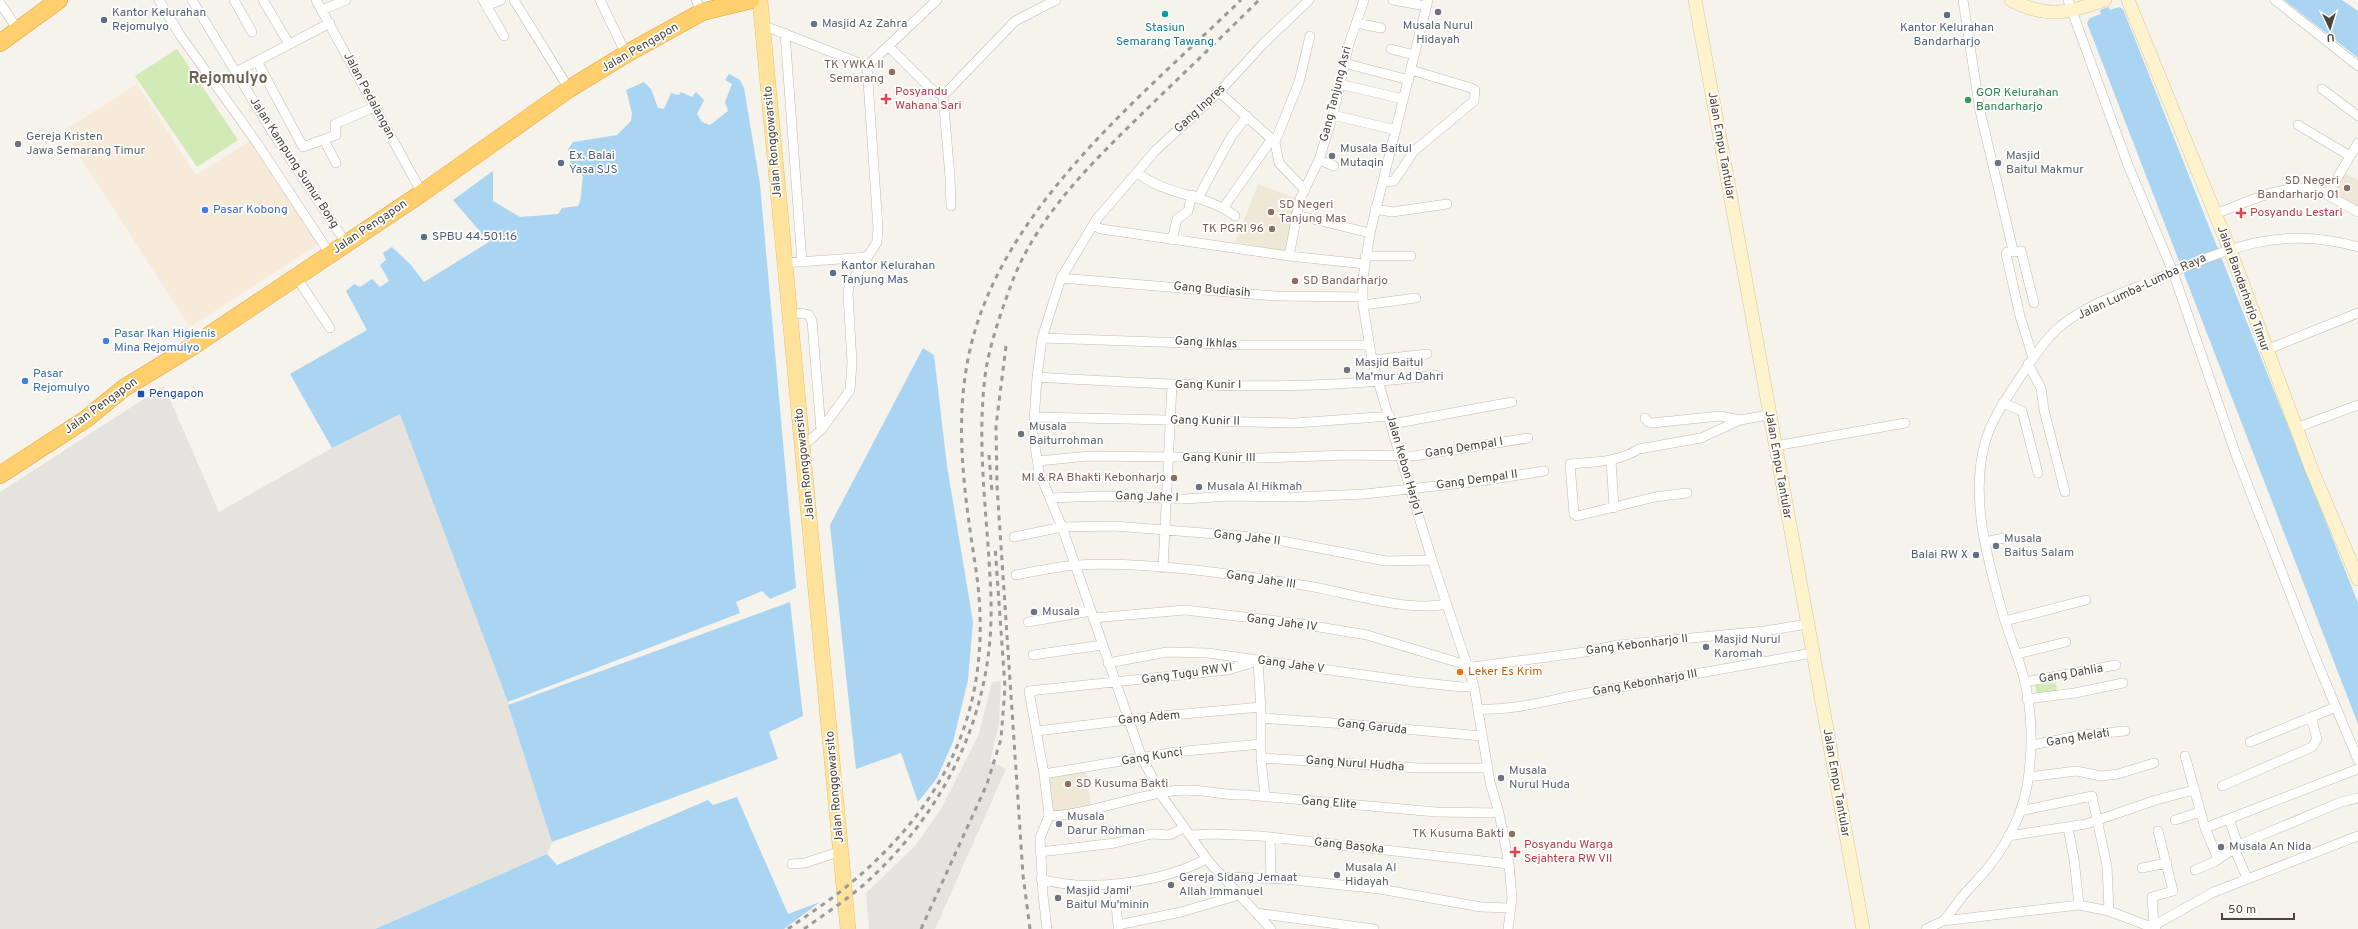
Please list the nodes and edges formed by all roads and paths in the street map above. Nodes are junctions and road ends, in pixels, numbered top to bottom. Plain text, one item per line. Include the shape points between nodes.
1 (59, 0) edge
2 (159, 0) edge
3 (192, 0) edge
4 (234, 0) edge
5 (263, 0) edge
6 (316, 0) edge
7 (346, 0) edge
8 (501, 0) edge
9 (514, 0) edge
10 (600, 0) edge
11 (751, 0) edge
12 (760, 0) edge
13 (937, 0) edge
14 (1056, 0) edge
15 (1309, 0) edge
16 (1364, 0) edge
17 (1393, 0) edge
18 (1695, 0) edge
19 (1963, 0) edge
20 (2011, 0) edge
21 (2105, 0) edge
22 (2128, 0) edge
23 (2275, 0) edge
24 (0, 3) edge
25 (484, 3) edge
26 (1427, 3) edge
27 (2070, 5) edge
28 (699, 6) edge
29 (322, 10) junction
30 (330, 23) junction
31 (1356, 23) junction
32 (762, 25) junction
33 (1381, 28) dead end
34 (18, 30) junction
35 (252, 32) dead end
36 (784, 33) junction
37 (504, 36) dead end
38 (1310, 36) dead end
39 (0, 43) edge
40 (288, 44) junction
41 (889, 47) junction
42 (1391, 49) dead end
43 (626, 54) junction
44 (1414, 55) junction
45 (257, 61) junction
46 (1344, 63) junction
47 (867, 66) junction
48 (2358, 66) edge
49 (1411, 70) junction
50 (236, 72) junction
51 (1409, 80) junction
52 (1339, 84) junction
53 (2322, 89) dead end
54 (569, 90) junction
55 (1219, 92) junction
56 (943, 96) junction
57 (1403, 99) junction
58 (374, 107) junction
59 (1333, 115) junction
60 (1247, 116) junction
61 (2358, 116) edge
62 (2298, 125) dead end
63 (1396, 130) junction
64 (324, 140) junction
65 (1273, 141) junction
66 (2355, 150) edge
67 (1319, 160) junction
68 (336, 163) dead end
69 (1334, 166) dead end
70 (1138, 173) junction
71 (1383, 182) junction
72 (1305, 190) junction
73 (422, 193) junction
74 (2327, 195) junction
75 (1195, 196) junction
76 (1447, 204) dead end
77 (951, 206) dead end
78 (1224, 207) junction
79 (1376, 209) junction
80 (2358, 212) edge
81 (2215, 214) junction
82 (1296, 215) junction
83 (1235, 216) dead end
84 (1096, 220) junction
85 (1370, 233) junction
86 (1172, 240) junction
87 (346, 243) junction
88 (2358, 247) edge
89 (2013, 250) junction
90 (2225, 251) junction
91 (330, 254) junction
92 (1289, 256) junction
93 (1411, 256) dead end
94 (868, 258) junction
95 (1365, 260) junction
96 (802, 262) junction
97 (784, 263) junction
98 (2176, 270) junction
99 (296, 276) junction
100 (1061, 278) junction
101 (1416, 298) dead end
102 (1363, 301) junction
103 (2034, 303) dead end
104 (2358, 312) edge
105 (789, 315) junction
106 (330, 328) dead end
107 (1042, 338) junction
108 (1369, 345) junction
109 (2266, 350) junction
110 (1427, 354) dead end
111 (1372, 360) junction
112 (2031, 361) junction
113 (1436, 374) dead end
114 (1037, 377) junction
115 (1379, 382) junction
116 (1172, 385) junction
117 (1512, 402) dead end
118 (2003, 403) junction
119 (2358, 405) edge
120 (1769, 415) junction
121 (1645, 418) dead end
122 (1391, 420) junction
123 (1740, 420) junction
124 (1169, 421) junction
125 (1034, 422) junction
126 (1905, 423) dead end
127 (2296, 428) junction
128 (821, 430) junction
129 (1528, 438) dead end
130 (804, 445) junction
131 (1775, 446) junction
132 (1401, 456) junction
133 (1168, 458) junction
134 (1611, 460) junction
135 (1038, 461) junction
136 (1544, 471) dead end
137 (2038, 473) dead end
138 (0, 475) edge
139 (1411, 489) junction
140 (2066, 492) dead end
141 (1687, 493) dead end
142 (1050, 498) junction
143 (1166, 499) junction
144 (1614, 508) junction
145 (1062, 526) junction
146 (1165, 530) junction
147 (1014, 537) dead end
148 (2004, 538) dead end
149 (1984, 542) junction
150 (1432, 560) junction
151 (1075, 566) junction
152 (1164, 568) junction
153 (1016, 574) dead end
154 (2358, 579) edge
155 (2086, 600) dead end
156 (1446, 604) junction
157 (1092, 615) junction
158 (2005, 621) junction
159 (1028, 622) dead end
160 (1807, 624) junction
161 (2066, 642) dead end
162 (1102, 645) junction
163 (1812, 653) junction
164 (2017, 654) junction
165 (1033, 655) dead end
166 (1258, 661) junction
167 (1108, 663) junction
168 (1467, 665) junction
169 (2116, 665) dead end
170 (1114, 682) junction
171 (2025, 682) junction
172 (2123, 683) dead end
173 (1474, 686) junction
174 (2027, 699) junction
175 (1261, 707) junction
176 (2336, 707) junction
177 (1478, 709) junction
178 (2311, 717) junction
179 (1261, 718) junction
180 (1127, 719) junction
181 (1037, 731) junction
182 (2125, 731) dead end
183 (1482, 736) junction
184 (2250, 742) dead end
185 (1260, 744) junction
186 (2032, 745) junction
187 (2185, 756) dead end
188 (1142, 758) junction
189 (1261, 758) junction
190 (2358, 760) edge
191 (2154, 763) dead end
192 (1488, 768) junction
193 (2358, 769) edge
194 (1044, 774) junction
195 (2028, 777) junction
196 (2222, 786) dead end
197 (2194, 790) junction
198 (1160, 793) junction
199 (1265, 797) junction
200 (2358, 798) edge
201 (2020, 811) junction
202 (2200, 812) junction
203 (1499, 813) junction
204 (1048, 816) junction
205 (2229, 819) junction
206 (2175, 820) dead end
207 (2096, 821) junction
208 (2068, 828) junction
209 (2205, 828) junction
210 (2158, 831) dead end
211 (1187, 832) junction
212 (2008, 836) junction
213 (2358, 836) edge
214 (1270, 838) junction
215 (2237, 847) junction
216 (841, 851) junction
217 (1040, 852) junction
218 (1206, 859) junction
219 (2218, 859) junction
220 (2167, 863) junction
221 (792, 864) dead end
222 (1509, 864) junction
223 (2142, 868) dead end
224 (2195, 870) dead end
225 (1222, 877) junction
226 (1271, 877) junction
227 (2247, 878) junction
228 (1042, 880) junction
229 (1114, 884) junction
230 (1239, 895) junction
231 (2079, 905) junction
232 (1511, 908) junction
233 (2109, 911) junction
234 (1256, 913) junction
235 (1943, 921) junction
236 (1118, 927) edge
237 (2154, 927) edge
238 (848, 929) edge
239 (1047, 929) edge
240 (1271, 929) edge
241 (1374, 929) edge
242 (1508, 929) edge
243 (1863, 929) edge
244 (1926, 929) edge

1 - 34 highway
2 - 91 street via 180,35 257,143
3 - 50 street, Jalan Kampung Sumur Bong
4 - 35 street
5 - 40 street
6 - 29 street, Jalan Pedalangan
7 - 29 street
8 - 25 street
9 - 54 street
10 - 43 street
11 - 28 highway, Jalan Pengapon
12 - 32 main road, Jalan Ronggowarsito
13 - 41 street
14 - 56 street via 1015,21
15 - 55 street, Gang Inpres via 1263,44
16 - 31 street, Gang Tanjung Asri
17 - 26 street
18 - 120 street, Jalan Empu Tantular
19 - 89 street via 1980,111
20 - 27 street via 2043,13 2060,13
21 - 27 street via 2091,5
22 - 81 street, Jalan Bandarharjo Timur
23 - 48 street
24 - 34 street
25 - 37 street
26 - 44 street, Jalan Kebon Harjo I
27 - 98 street via 2128,165
28 - 43 highway, Jalan Pengapon
29 - 30 street, Jalan Pedalangan
30 - 40 street
30 - 58 street, Jalan Pedalangan
31 - 33 street
31 - 46 street, Gang Tanjung Asri
32 - 36 street
32 - 97 main road, Jalan Ronggowarsito
34 - 39 highway
36 - 47 street
36 - 96 street
38 - 65 street via 1299,82
40 - 45 street
41 - 47 street
41 - 56 street via 929,87
42 - 44 street
43 - 54 highway, Jalan Pengapon
44 - 49 street, Jalan Kebon Harjo I
45 - 50 street
45 - 64 street via 302,146 306,148
46 - 51 street
46 - 52 street, Gang Tanjung Asri
47 - 94 street via 878,228 877,242
49 - 51 street, Jalan Kebon Harjo I
49 - 71 street via 1471,88 1475,90 1476,98 1414,151 1394,181
50 - 87 street, Jalan Kampung Sumur Bong
51 - 57 street, Jalan Kebon Harjo I
52 - 57 street
52 - 59 street, Gang Tanjung Asri
53 - 61 street
54 - 73 highway, Jalan Pengapon
55 - 60 street
55 - 70 street, Gang Inpres via 1156,150
56 - 77 street
57 - 63 street, Jalan Kebon Harjo I
58 - 64 street via 335,124 337,134
58 - 73 street, Jalan Pedalangan
59 - 63 street
59 - 67 street, Gang Tanjung Asri
60 - 65 street
60 - 75 street
62 - 66 street
63 - 71 street, Jalan Kebon Harjo I
64 - 68 street
65 - 72 street via 1279,164
65 - 78 street
66 - 74 street
67 - 69 street
67 - 72 street, Gang Tanjung Asri
70 - 75 street via 1152,182
70 - 84 street, Gang Inpres
71 - 79 street, Jalan Kebon Harjo I
72 - 82 street, Gang Tanjung Asri
73 - 87 highway, Jalan Pengapon
74 - 80 street
74 - 81 street via 2311,188 2282,191
75 - 78 street
75 - 86 street via 1188,210 1177,219
76 - 79 street via 1392,212
78 - 83 street
79 - 85 street, Jalan Kebon Harjo I
81 - 90 street, Jalan Bandarharjo Timur
82 - 85 street
82 - 92 street, Gang Tanjung Asri
84 - 86 street via 1097,228
84 - 100 street, Gang Inpres
85 - 95 street, Jalan Kebon Harjo I
86 - 92 street
87 - 91 highway, Jalan Pengapon
88 - 90 street, Jalan Lumba-Lumba Raya via 2326,239 2295,236 2269,239
89 - 103 street via 2021,251
89 - 112 street via 2006,254
90 - 98 street, Jalan Lumba-Lumba Raya
90 - 109 street, Jalan Bandarharjo Timur
91 - 99 highway, Jalan Pengapon
92 - 95 street
93 - 95 street
94 - 96 street
94 - 128 street via 849,286 848,293 852,382 845,399
95 - 102 street, Jalan Kebon Harjo I
96 - 97 street
97 - 105 main road, Jalan Ronggowarsito
98 - 112 street, Jalan Lumba-Lumba Raya via 2080,313 2054,332
98 - 176 street via 2236,455
99 - 106 street
99 - 138 highway, Jalan Pengapon via 193,346 124,388 86,419
100 - 102 street, Gang Budiasih
100 - 107 street, Gang Inpres
101 - 102 street, Gang Budiasih
102 - 108 street, Jalan Kebon Harjo I
104 - 109 street
105 - 128 street via 802,313 809,315 812,321
105 - 130 main road, Jalan Ronggowarsito
107 - 108 street, Gang Ikhlas via 1246,345
107 - 114 street, Gang Inpres
108 - 111 street, Jalan Kebon Harjo I
109 - 127 street, Jalan Bandarharjo Timur
110 - 111 street
111 - 115 street, Jalan Kebon Harjo I
112 - 118 street, Jalan Lumba-Lumba Raya
112 - 140 street via 2041,388 2044,410
113 - 115 street, Gang Kunir I
114 - 116 street, Gang Kunir I
114 - 125 street, Gang Inpres
115 - 116 street, Gang Kunir I
115 - 122 street, Jalan Kebon Harjo I
116 - 124 street
117 - 122 street, Gang Kunir II
118 - 137 street via 2022,411
118 - 149 street, Jalan Lumba-Lumba Raya via 1985,442 1980,469 1979,493
119 - 127 street
120 - 123 street
120 - 131 street, Jalan Empu Tantular
121 - 123 street via 1650,423 1720,416
122 - 124 street, Gang Kunir II via 1296,423
122 - 132 street, Jalan Kebon Harjo I
123 - 134 street via 1701,438 1639,449 1631,455
124 - 125 street, Gang Kunir II via 1048,416 1038,417
124 - 133 street
125 - 135 street via 1033,433
126 - 131 street
127 - 154 street, Jalan Bandarharjo Timur
128 - 130 street
129 - 132 street, Gang Dempal I via 1431,454
130 - 216 main road, Jalan Ronggowarsito
131 - 160 street, Jalan Empu Tantular
132 - 133 street, Gang Kunir III
132 - 139 street, Jalan Kebon Harjo I
133 - 135 street, Gang Kunir III via 1089,456
133 - 143 street
134 - 144 street
134 - 144 street via 1570,464 1575,516
135 - 142 street via 1039,472
136 - 139 street, Gang Dempal II
139 - 143 street, Gang Jahe I via 1296,497 1230,496
139 - 150 street, Jalan Kebon Harjo I
141 - 144 street
142 - 143 street, Gang Jahe I via 1105,496
142 - 145 street
143 - 146 street
145 - 146 street, Gang Jahe II via 1114,526
145 - 147 street, Gang Jahe II
145 - 151 street
146 - 150 street, Gang Jahe II via 1267,538 1386,561
146 - 152 street
148 - 149 street
149 - 158 street, Jalan Lumba-Lumba Raya
150 - 156 street, Jalan Kebon Harjo I
151 - 152 street, Gang Jahe III via 1119,564
151 - 153 street, Gang Jahe III
151 - 157 street
152 - 156 street, Gang Jahe III via 1307,586 1416,606
155 - 158 street
156 - 168 street, Jalan Kebon Harjo I
157 - 159 street, Gang Jahe IV
157 - 162 street
157 - 168 street, Gang Jahe IV via 1176,610 1216,613 1367,635
158 - 164 street, Jalan Lumba-Lumba Raya
160 - 163 street, Jalan Empu Tantular
160 - 168 street, Gang Kebonharjo II
161 - 164 street
162 - 165 street
162 - 167 street
163 - 177 street, Gang Kebonharjo III via 1533,705
163 - 243 street, Jalan Empu Tantular
164 - 171 street, Jalan Lumba-Lumba Raya
166 - 167 street, Gang Jahe V via 1221,654 1167,652
166 - 170 street, Gang Tugu RW VI via 1228,670
166 - 173 street, Gang Jahe V via 1416,682
166 - 175 street
167 - 170 street
168 - 173 street, Jalan Kebon Harjo I
169 - 171 street, Gang Dahlia
170 - 180 street
170 - 181 street, Gang Tugu RW VI via 1029,691
171 - 174 street, Jalan Lumba-Lumba Raya
172 - 174 street
173 - 177 street, Jalan Kebon Harjo I
174 - 186 street, Jalan Lumba-Lumba Raya
175 - 179 street
175 - 180 street, Gang Adem
176 - 178 street
176 - 190 street
177 - 183 street, Jalan Kebon Harjo I
178 - 184 street
178 - 196 street via 2317,739 2312,747
179 - 183 street, Gang Garuda
179 - 185 street
180 - 181 street, Gang Adem
180 - 188 street
181 - 194 street
182 - 186 street, Gang Melati via 2082,735
183 - 192 street, Jalan Kebon Harjo I
185 - 188 street, Gang Kunci
185 - 189 street
186 - 195 street, Jalan Lumba-Lumba Raya
187 - 197 street
188 - 194 street, Gang Kunci
188 - 198 street
189 - 192 street, Gang Nurul Hudha via 1419,768
189 - 199 street
191 - 195 street via 2118,774 2101,776 2076,771
192 - 203 street, Jalan Kebon Harjo I
193 - 205 street
194 - 204 street
195 - 201 street, Jalan Lumba-Lumba Raya
197 - 202 street
197 - 207 street
198 - 199 street, Gang Elite via 1202,790 1223,796
198 - 204 street, Gang Elite
198 - 211 street
199 - 203 street, Gang Elite via 1436,812
200 - 215 street via 2341,802
201 - 207 street via 2090,796 2093,798
201 - 212 street, Jalan Lumba-Lumba Raya
202 - 206 street
202 - 209 street
203 - 222 street, Jalan Kebon Harjo I
204 - 217 street via 1040,838
205 - 209 street
205 - 215 street
207 - 208 street
207 - 233 street via 2107,866
208 - 212 street
208 - 231 street
209 - 219 street
210 - 220 street
211 - 214 street, Gang Basoka
211 - 217 street, Gang Basoka via 1168,836 1152,834 1115,843
211 - 218 street
212 - 235 street, Jalan Lumba-Lumba Raya via 1986,870
213 - 227 street
214 - 222 street, Gang Basoka
214 - 226 street
215 - 219 street
215 - 227 street
216 - 221 street via 805,863
216 - 238 main road, Jalan Ronggowarsito
217 - 228 street
218 - 225 street
218 - 229 street via 1189,869
219 - 224 street
220 - 223 street
220 - 237 street via 2173,891 2152,897
222 - 232 street, Jalan Kebon Harjo I
225 - 226 street
225 - 230 street
226 - 232 street via 1380,889 1481,907
227 - 237 street via 2214,892
228 - 229 street via 1061,885
228 - 239 street
229 - 236 street
230 - 234 street
230 - 236 street
231 - 233 street
231 - 235 street
232 - 242 street, Jalan Kebon Harjo I
233 - 237 street
234 - 240 street
234 - 241 street
235 - 244 street

